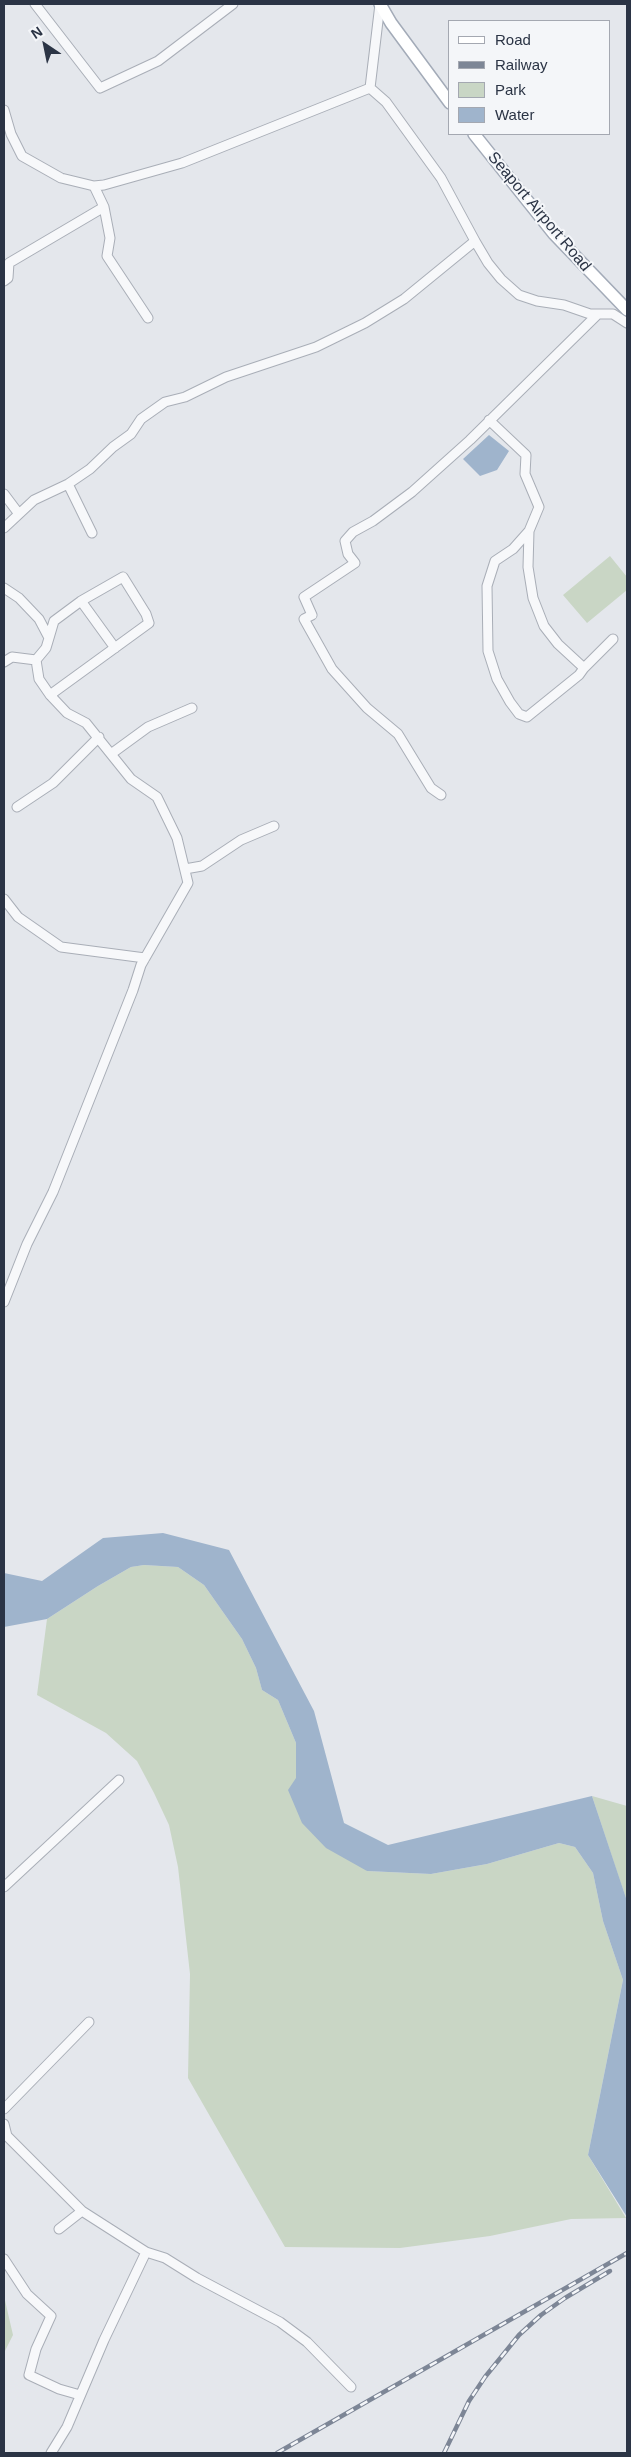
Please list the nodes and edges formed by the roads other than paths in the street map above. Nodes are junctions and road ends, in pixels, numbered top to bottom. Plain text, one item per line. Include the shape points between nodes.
1 (35, 4) edge
2 (233, 4) edge
3 (380, 4) edge
4 (370, 88) junction
5 (448, 100) edge
6 (4, 110) edge
7 (475, 135) edge
8 (7, 137) edge
9 (94, 186) junction
10 (104, 207) junction
11 (475, 241) junction
12 (4, 281) edge
13 (627, 310) edge
14 (598, 314) junction
15 (148, 318) dead end
16 (627, 323) edge
17 (489, 420) junction
18 (68, 484) junction
19 (4, 494) edge
20 (19, 514) junction
21 (4, 528) edge
22 (529, 531) junction
23 (92, 533) dead end
24 (513, 549) junction
25 (528, 558) junction
26 (4, 588) edge
27 (81, 601) junction
28 (49, 638) junction
29 (614, 639) dead end
30 (115, 648) junction
31 (36, 660) junction
32 (4, 662) edge
33 (584, 668) junction
34 (50, 695) junction
35 (192, 708) dead end
36 (99, 737) junction
37 (111, 754) junction
38 (440, 795) dead end
39 (17, 807) dead end
40 (274, 826) dead end
41 (184, 869) junction
42 (4, 899) edge
43 (145, 958) junction
44 (4, 1302) edge
45 (119, 1780) dead end
46 (4, 1887) edge
47 (89, 2022) dead end
48 (4, 2109) edge
49 (4, 2124) edge
50 (82, 2211) junction
51 (59, 2228) dead end
52 (146, 2252) junction
53 (4, 2259) edge
54 (351, 2388) dead end
55 (80, 2395) junction
56 (51, 2453) edge

1 - 2 street via 100,88 158,61
3 - 4 street
3 - 5 main road
4 - 9 street via 182,163
4 - 11 street via 386,102 440,178
6 - 8 street
7 - 13 main road, Seaport Airport Road via 554,234
8 - 9 street via 22,156 61,178
9 - 10 street
10 - 12 street via 10,263 8,278
10 - 15 street via 110,238 107,256
11 - 14 street via 501,280 518,295
11 - 18 street via 404,299 365,323 316,347 165,402 141,419 131,434 113,446 90,469
14 - 16 street via 612,314
14 - 17 street
17 - 22 street via 526,455 524,474 538,508
17 - 38 street via 412,492 353,532 345,542 355,563 304,598 312,615 304,619 332,669 367,708 398,734 431,788
18 - 20 street via 34,500
18 - 23 street
19 - 20 street
20 - 21 street
22 - 24 street
22 - 25 street
24 - 25 street
24 - 33 street via 495,561 487,586 486,617 488,651 497,679 510,702 519,714 527,717 579,676
25 - 33 street via 533,598 544,626
26 - 28 street via 19,598 39,620
27 - 28 street via 54,621
27 - 30 street
27 - 30 street via 123,577 149,623
28 - 31 street via 46,648
29 - 33 street
30 - 34 street
31 - 32 street via 12,657
31 - 34 street via 39,679
34 - 36 street
35 - 37 street via 148,727
36 - 37 street
36 - 39 street via 53,783
37 - 41 street via 131,779 157,798 177,838
40 - 41 street via 241,840 202,866
41 - 43 street via 188,884
42 - 43 street via 18,917 61,947
43 - 44 street via 53,1192 27,1244
45 - 46 street
47 - 48 street
49 - 50 street via 7,2136
50 - 51 street
50 - 52 street
52 - 54 street via 165,2258 280,2322 307,2342
52 - 55 street
53 - 55 street via 27,2294 51,2316 29,2375
55 - 56 street via 67,2427

